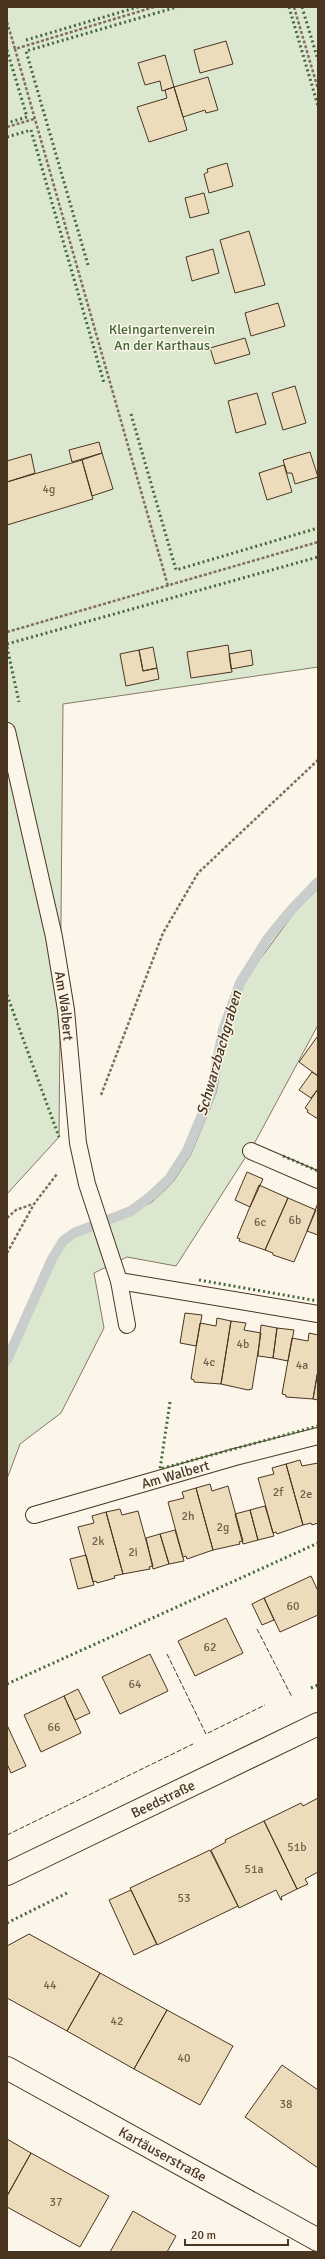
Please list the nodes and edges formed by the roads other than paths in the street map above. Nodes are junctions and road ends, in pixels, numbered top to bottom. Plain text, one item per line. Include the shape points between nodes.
1 (7, 730) edge
2 (251, 1151) dead end
3 (318, 1180) edge
4 (120, 1281) junction
5 (318, 1314) edge
6 (127, 1325) dead end
7 (318, 1436) edge
8 (34, 1515) dead end
9 (318, 1724) edge
10 (7, 1874) edge
11 (7, 2068) edge
12 (318, 2240) edge

1 - 4 lane, Am Walbert via 54,937 66,1010 78,1144 87,1184
2 - 3 lane
4 - 5 lane
4 - 6 lane, Am Walbert
7 - 8 lane, Am Walbert via 234,1457
9 - 10 street, Beedstraße
11 - 12 street, Kartäuserstraße

